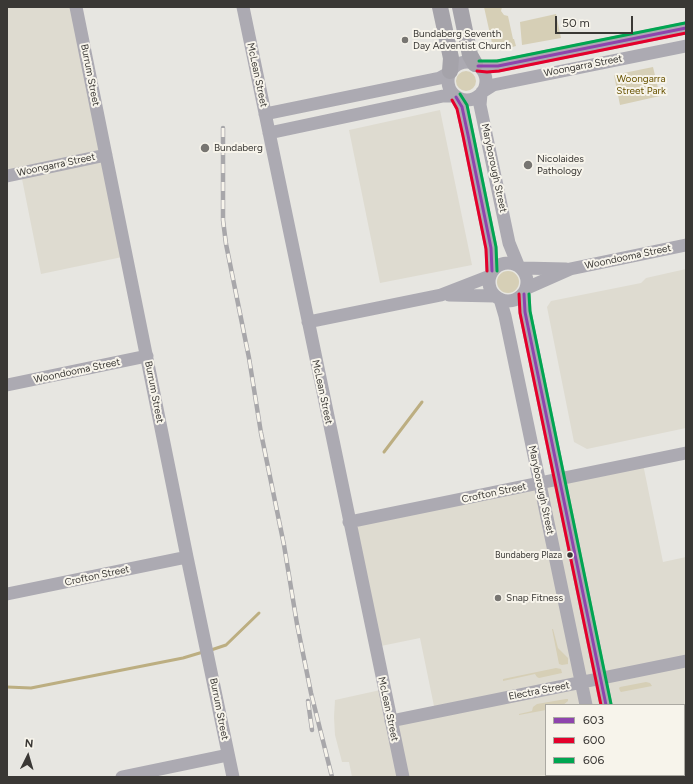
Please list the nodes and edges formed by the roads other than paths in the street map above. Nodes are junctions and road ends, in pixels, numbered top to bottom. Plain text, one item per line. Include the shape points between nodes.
1 (76, 7) edge
2 (243, 7) edge
3 (440, 7) edge
4 (460, 7) edge
5 (683, 28) edge
6 (685, 46) edge
7 (520, 62) junction
8 (477, 65) junction
9 (450, 72) junction
10 (524, 78) junction
11 (481, 93) junction
12 (455, 96) junction
13 (265, 114) junction
14 (269, 133) junction
15 (106, 155) junction
16 (7, 176) edge
17 (686, 245) edge
18 (520, 267) junction
19 (570, 269) junction
20 (491, 274) junction
21 (525, 291) junction
22 (441, 295) junction
23 (497, 298) junction
24 (308, 322) junction
25 (147, 356) junction
26 (7, 385) edge
27 (686, 453) edge
28 (559, 479) junction
29 (540, 483) junction
30 (349, 522) junction
31 (187, 557) junction
32 (7, 594) edge
33 (686, 661) edge
34 (600, 678) junction
35 (581, 682) junction
36 (586, 704) edge
37 (606, 704) edge
38 (391, 721) junction
39 (228, 755) junction
40 (122, 777) edge
41 (233, 777) edge
42 (403, 777) edge

1 - 15 street, Burrum Street
2 - 13 street, McLean Street
3 - 9 main road via 451,58
4 - 8 main road via 470,55
5 - 6 street
5 - 7 street, Woongarra Street
6 - 10 street, Woongarra Street
7 - 8 street, Woongarra Street via 491,67
7 - 10 street
8 - 9 street via 459,64
8 - 11 street via 486,81
9 - 12 street via 448,85
9 - 13 street via 440,78
10 - 11 street, Woongarra Street via 493,85
11 - 12 street via 472,100
11 - 18 street, Maryborough Street via 480,105 509,243
12 - 14 street via 443,96
12 - 20 street, Maryborough Street via 462,107 491,248
13 - 14 street, McLean Street
14 - 24 street, McLean Street
15 - 16 street, Woongarra Street
15 - 25 street, Burrum Street
17 - 19 street, Woondooma Street
18 - 19 street, Woondooma Street
18 - 20 street via 501,264
18 - 21 street via 527,277
19 - 21 street, Woondooma Street
20 - 22 street
20 - 23 street via 490,287
21 - 23 street via 515,300
21 - 28 street, Maryborough Street via 524,312
22 - 23 street
22 - 24 street
23 - 29 street, Maryborough Street via 505,316
24 - 30 street, McLean Street
25 - 26 street, Woondooma Street
25 - 31 street, Burrum Street
27 - 28 street, Crofton Street
28 - 29 street, Crofton Street
28 - 34 street, Maryborough Street
29 - 30 street, Crofton Street
29 - 35 street, Maryborough Street
30 - 38 street, McLean Street
31 - 32 street, Crofton Street
31 - 39 street, Burrum Street
33 - 34 street, Electra Street
34 - 35 street, Electra Street
34 - 37 street, Maryborough Street
35 - 36 street, Maryborough Street
35 - 38 street, Electra Street
38 - 42 street, McLean Street
39 - 40 street
39 - 41 street, Burrum Street

